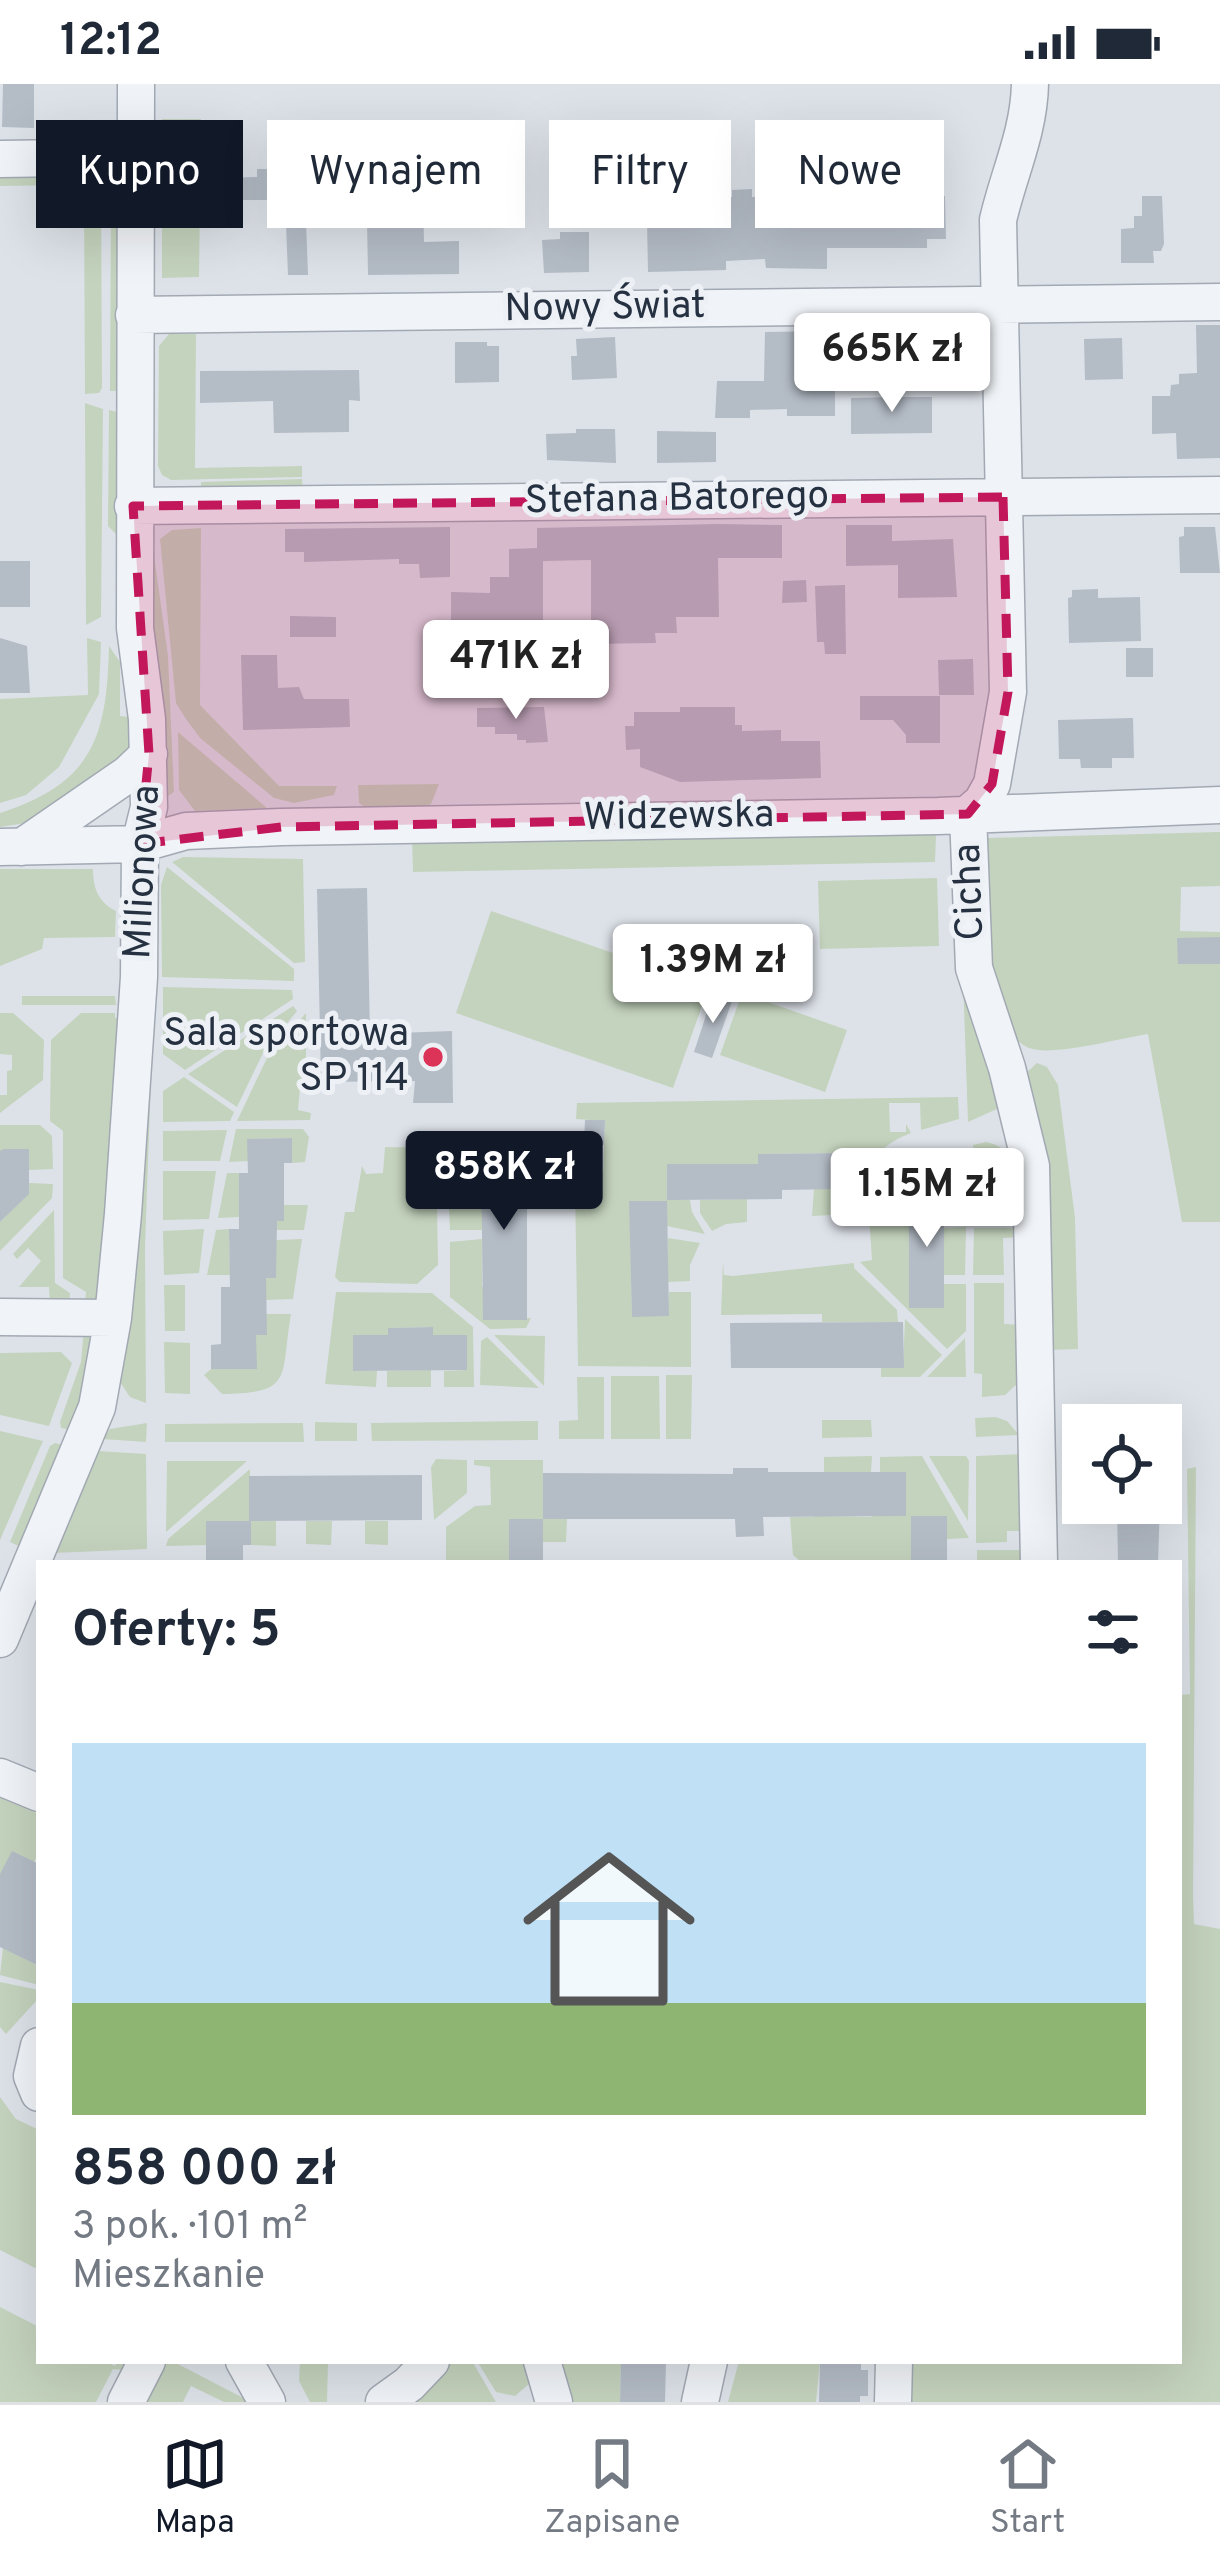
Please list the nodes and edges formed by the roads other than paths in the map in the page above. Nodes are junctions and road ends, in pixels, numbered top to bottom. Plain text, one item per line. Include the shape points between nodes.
1 (136, 84) edge
2 (1030, 84) edge
3 (136, 120) edge
4 (36, 158) edge
5 (0, 159) edge
6 (135, 228) edge
7 (1220, 302) edge
8 (999, 304) junction
9 (134, 315) junction
10 (1220, 495) edge
11 (1004, 496) junction
12 (134, 506) junction
13 (149, 754) junction
14 (1220, 805) edge
15 (968, 814) junction
16 (140, 844) junction
17 (11, 847) edge
18 (0, 1316) edge
19 (113, 1318) junction
20 (1039, 1560) edge
21 (0, 1639) edge
22 (0, 1777) edge
23 (36, 1792) edge
24 (145, 2364) edge
25 (246, 2364) edge
26 (428, 2364) edge
27 (543, 2364) edge
28 (709, 2364) edge
29 (894, 2364) edge
30 (126, 2402) edge
31 (267, 2402) edge
32 (384, 2402) edge
33 (554, 2402) edge
34 (700, 2402) edge
35 (893, 2402) edge

1 - 3 street, Milionowa
2 - 8 street, Cicha via 1020,154 998,220
4 - 5 street
6 - 9 street, Milionowa
7 - 8 street, Nowy Świat
8 - 9 street, Nowy Świat
8 - 11 street, Cicha
9 - 12 street, Milionowa
10 - 11 street, Stefana Batorego
11 - 12 street, Stefana Batorego
11 - 15 street, Cicha via 1008,692 992,784
12 - 13 street, Milionowa via 135,628
13 - 16 street, Milionowa
13 - 17 street
14 - 15 street, Widzewska
15 - 16 street, Widzewska via 281,827 186,831
15 - 20 street, Cicha via 974,968 1031,1166
16 - 17 street, Widzewska
16 - 19 street, Milionowa via 138,1010
18 - 19 street
19 - 21 street, Milionowa via 92,1424
22 - 23 street
24 - 30 street
25 - 31 street
26 - 32 street
27 - 33 street
28 - 34 street
29 - 35 street

